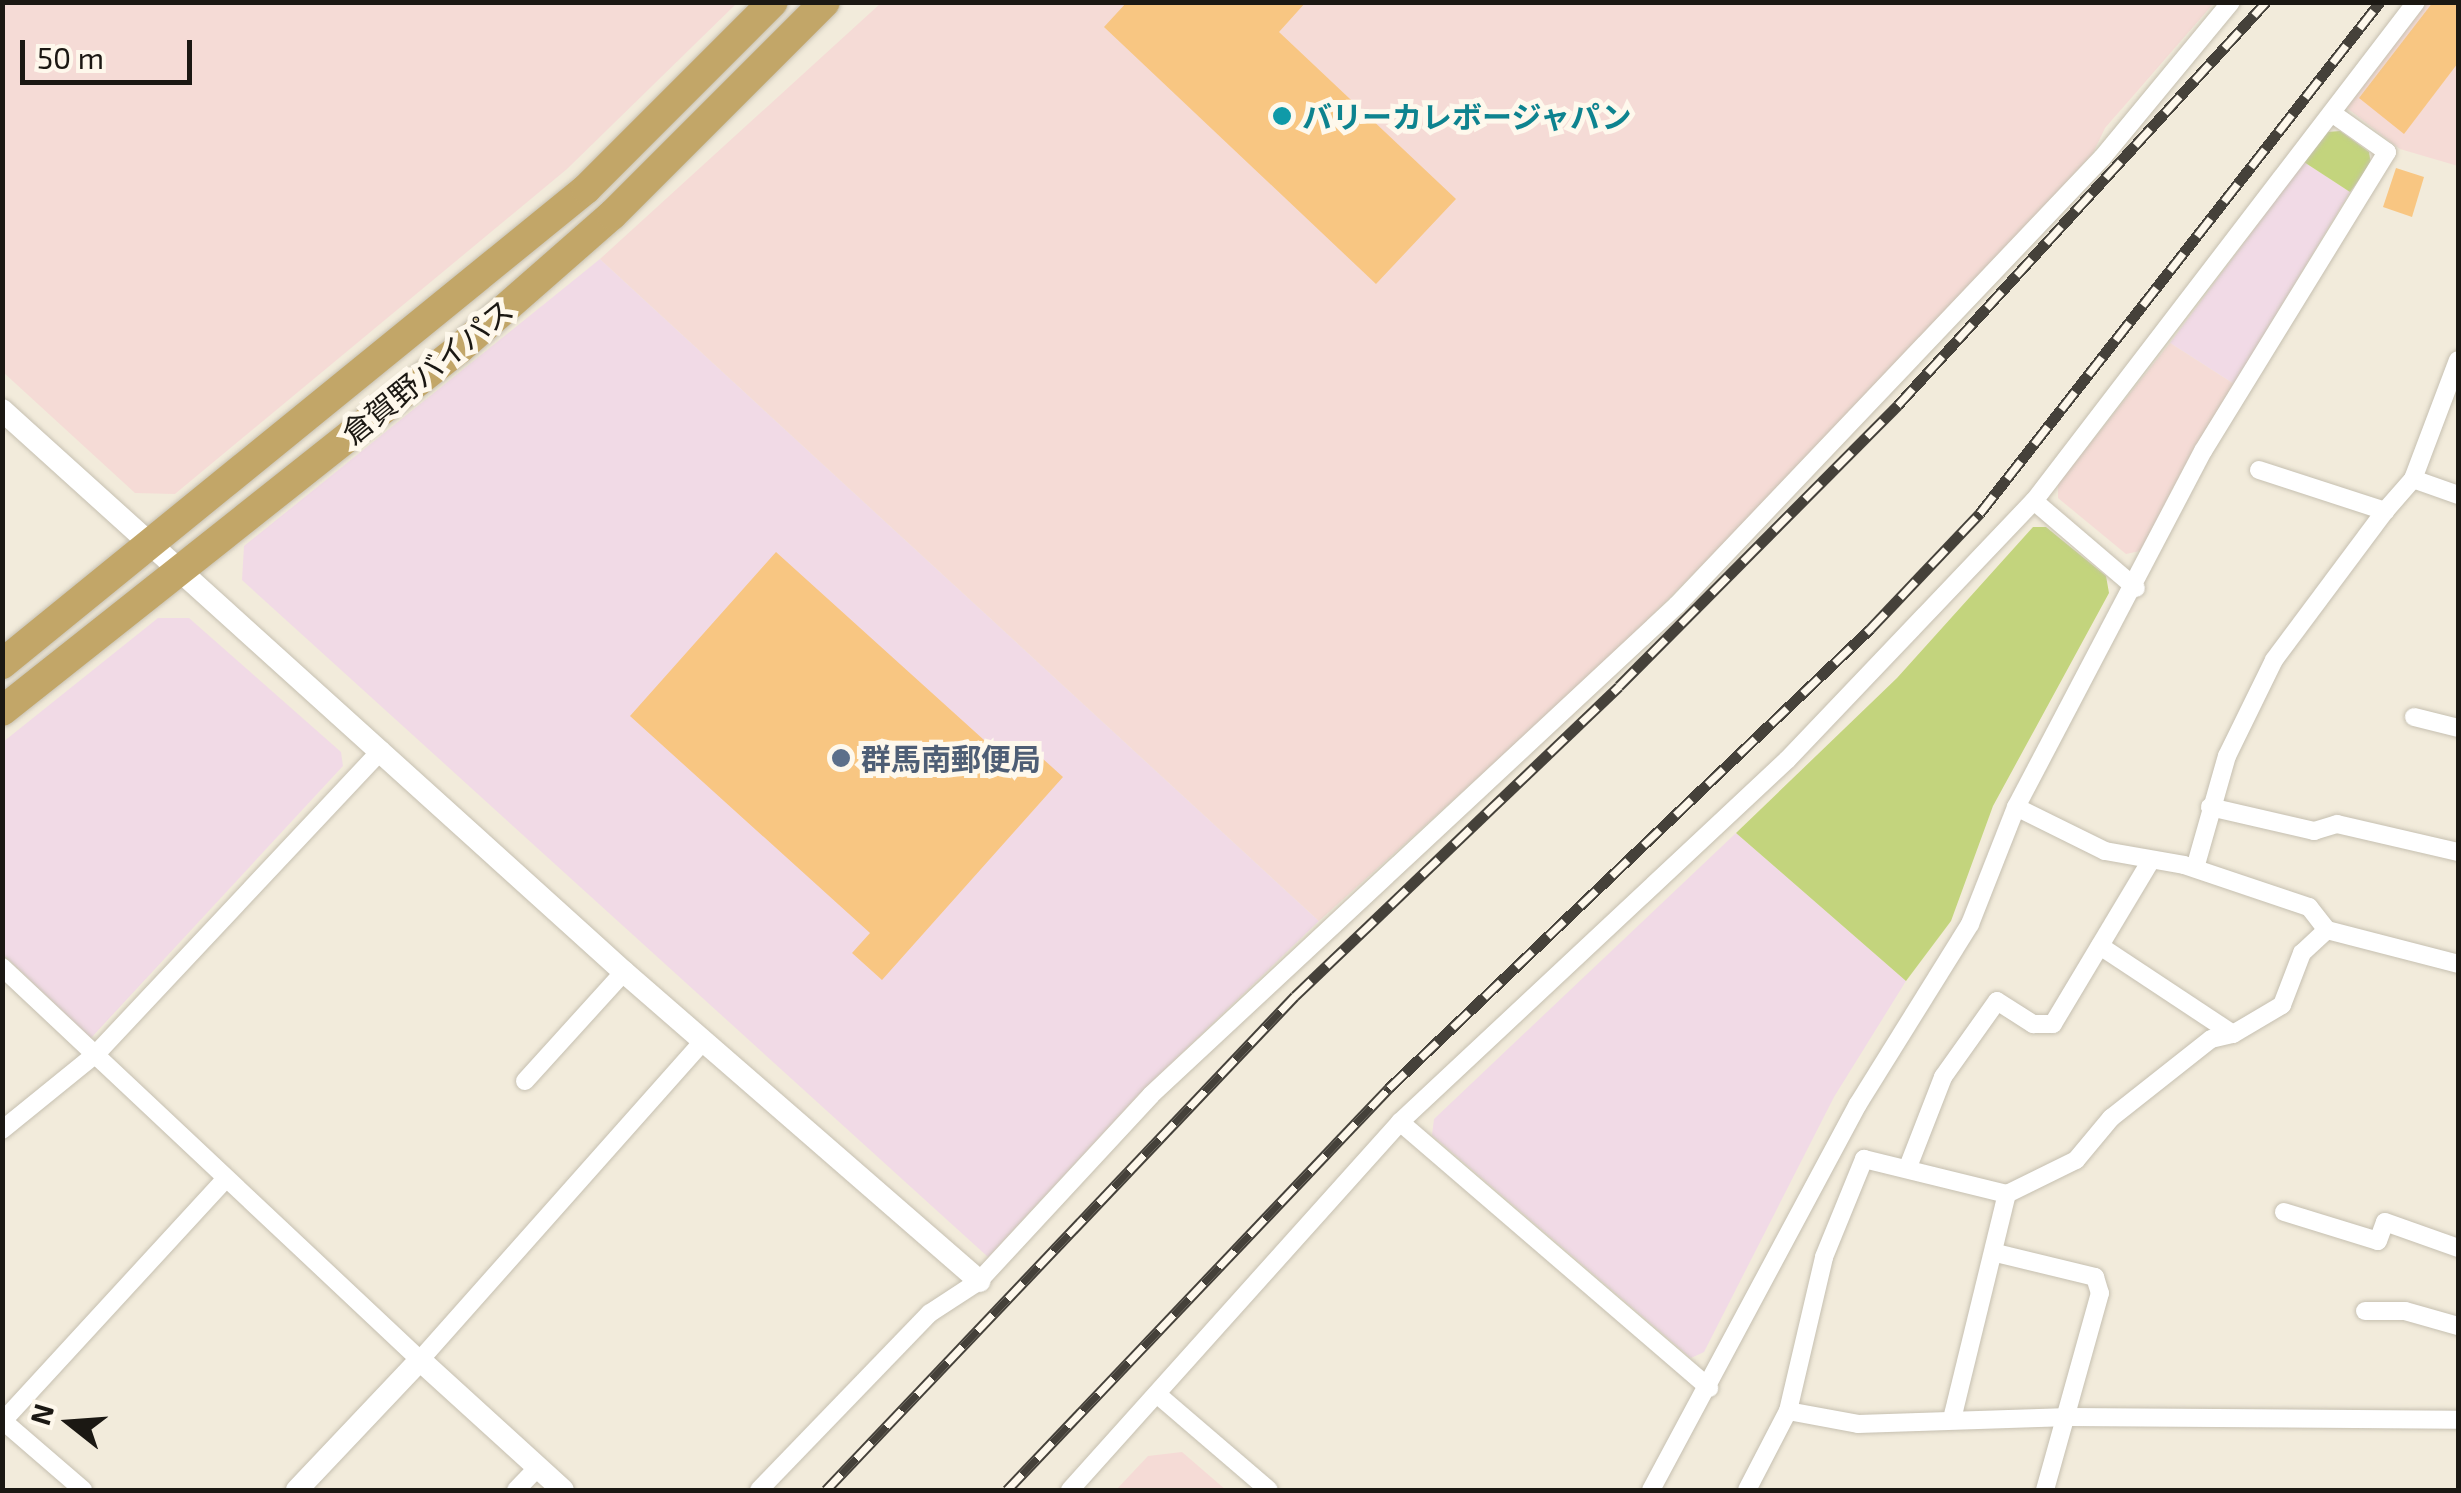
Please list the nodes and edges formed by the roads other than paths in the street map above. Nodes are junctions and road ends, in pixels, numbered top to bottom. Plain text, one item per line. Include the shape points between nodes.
1 (774, 2) edge
2 (825, 2) edge
3 (2231, 2) edge
4 (2416, 2) edge
5 (2332, 113) junction
6 (2458, 360) edge
7 (2, 410) edge
8 (2259, 470) dead end
9 (2413, 479) junction
10 (2458, 494) edge
11 (2034, 501) junction
12 (2385, 511) junction
13 (150, 542) junction
14 (179, 568) junction
15 (2136, 588) junction
16 (2, 664) edge
17 (2, 711) edge
18 (2414, 718) dead end
19 (2458, 728) edge
20 (381, 750) junction
21 (2016, 806) junction
22 (2210, 807) junction
23 (2458, 852) edge
24 (2150, 862) junction
25 (2195, 868) junction
26 (2327, 930) junction
27 (2100, 946) junction
28 (2458, 964) edge
29 (2, 967) edge
30 (624, 972) junction
31 (2233, 1034) junction
32 (704, 1040) junction
33 (96, 1054) junction
34 (525, 1080) dead end
35 (1400, 1122) junction
36 (2, 1130) edge
37 (1908, 1167) junction
38 (226, 1178) junction
39 (2007, 1194) junction
40 (2284, 1212) dead end
41 (2458, 1246) edge
42 (1996, 1253) junction
43 (978, 1281) junction
44 (2365, 1311) dead end
45 (2458, 1326) edge
46 (420, 1360) junction
47 (1709, 1388) junction
48 (1158, 1396) junction
49 (1788, 1411) junction
50 (2069, 1417) junction
51 (1952, 1419) junction
52 (2458, 1420) edge
53 (3, 1421) edge
54 (538, 1467) junction
55 (83, 1490) edge
56 (296, 1490) edge
57 (516, 1490) edge
58 (563, 1490) edge
59 (759, 1490) edge
60 (1070, 1490) edge
61 (1269, 1490) edge
62 (1650, 1490) edge
63 (1747, 1490) edge
64 (2045, 1490) edge

1 - 13 highway, 倉賀野バイパス via 586,189
2 - 14 highway, 倉賀野バイパス via 612,215 460,348
3 - 43 street via 2102,158 1677,605 1151,1095
4 - 5 street
5 - 11 street
5 - 15 street via 2387,152 2251,366
6 - 9 street
7 - 13 street
8 - 12 street
9 - 10 street
9 - 12 street
11 - 15 street
11 - 35 street via 1787,760
12 - 22 street via 2274,660
13 - 14 street
13 - 16 highway, 倉賀野バイパス
14 - 17 highway, 倉賀野バイパス
14 - 20 street
15 - 21 street
18 - 19 street
20 - 30 street
20 - 33 street
21 - 24 street via 2105,851
21 - 47 street via 1970,924 1858,1104
22 - 23 street via 2314,831 2337,824
22 - 25 street
24 - 25 street
24 - 27 street
25 - 26 street via 2308,907
26 - 28 street
26 - 31 street via 2302,953 2282,1006
27 - 31 street
27 - 37 street via 2053,1024 2034,1024 1997,1001 1943,1077
29 - 33 street
30 - 32 street
30 - 34 street
31 - 39 street via 2211,1038 2151,1085 2076,1160
32 - 43 street
32 - 46 street
33 - 36 street
33 - 38 street
35 - 47 street
35 - 48 street
37 - 39 street
37 - 49 street via 1864,1159 1824,1258
38 - 46 street
38 - 53 street
39 - 42 street
40 - 41 street via 2378,1242 2385,1222
42 - 50 street via 2096,1276 2100,1294
42 - 51 street
43 - 59 street via 930,1313
44 - 45 street via 2405,1311
46 - 54 street
46 - 56 street
47 - 62 street
48 - 60 street
48 - 61 street
49 - 51 street via 1858,1424
49 - 63 street
50 - 51 street via 2011,1424
50 - 52 street
50 - 64 street
53 - 55 street
54 - 57 street
54 - 58 street

